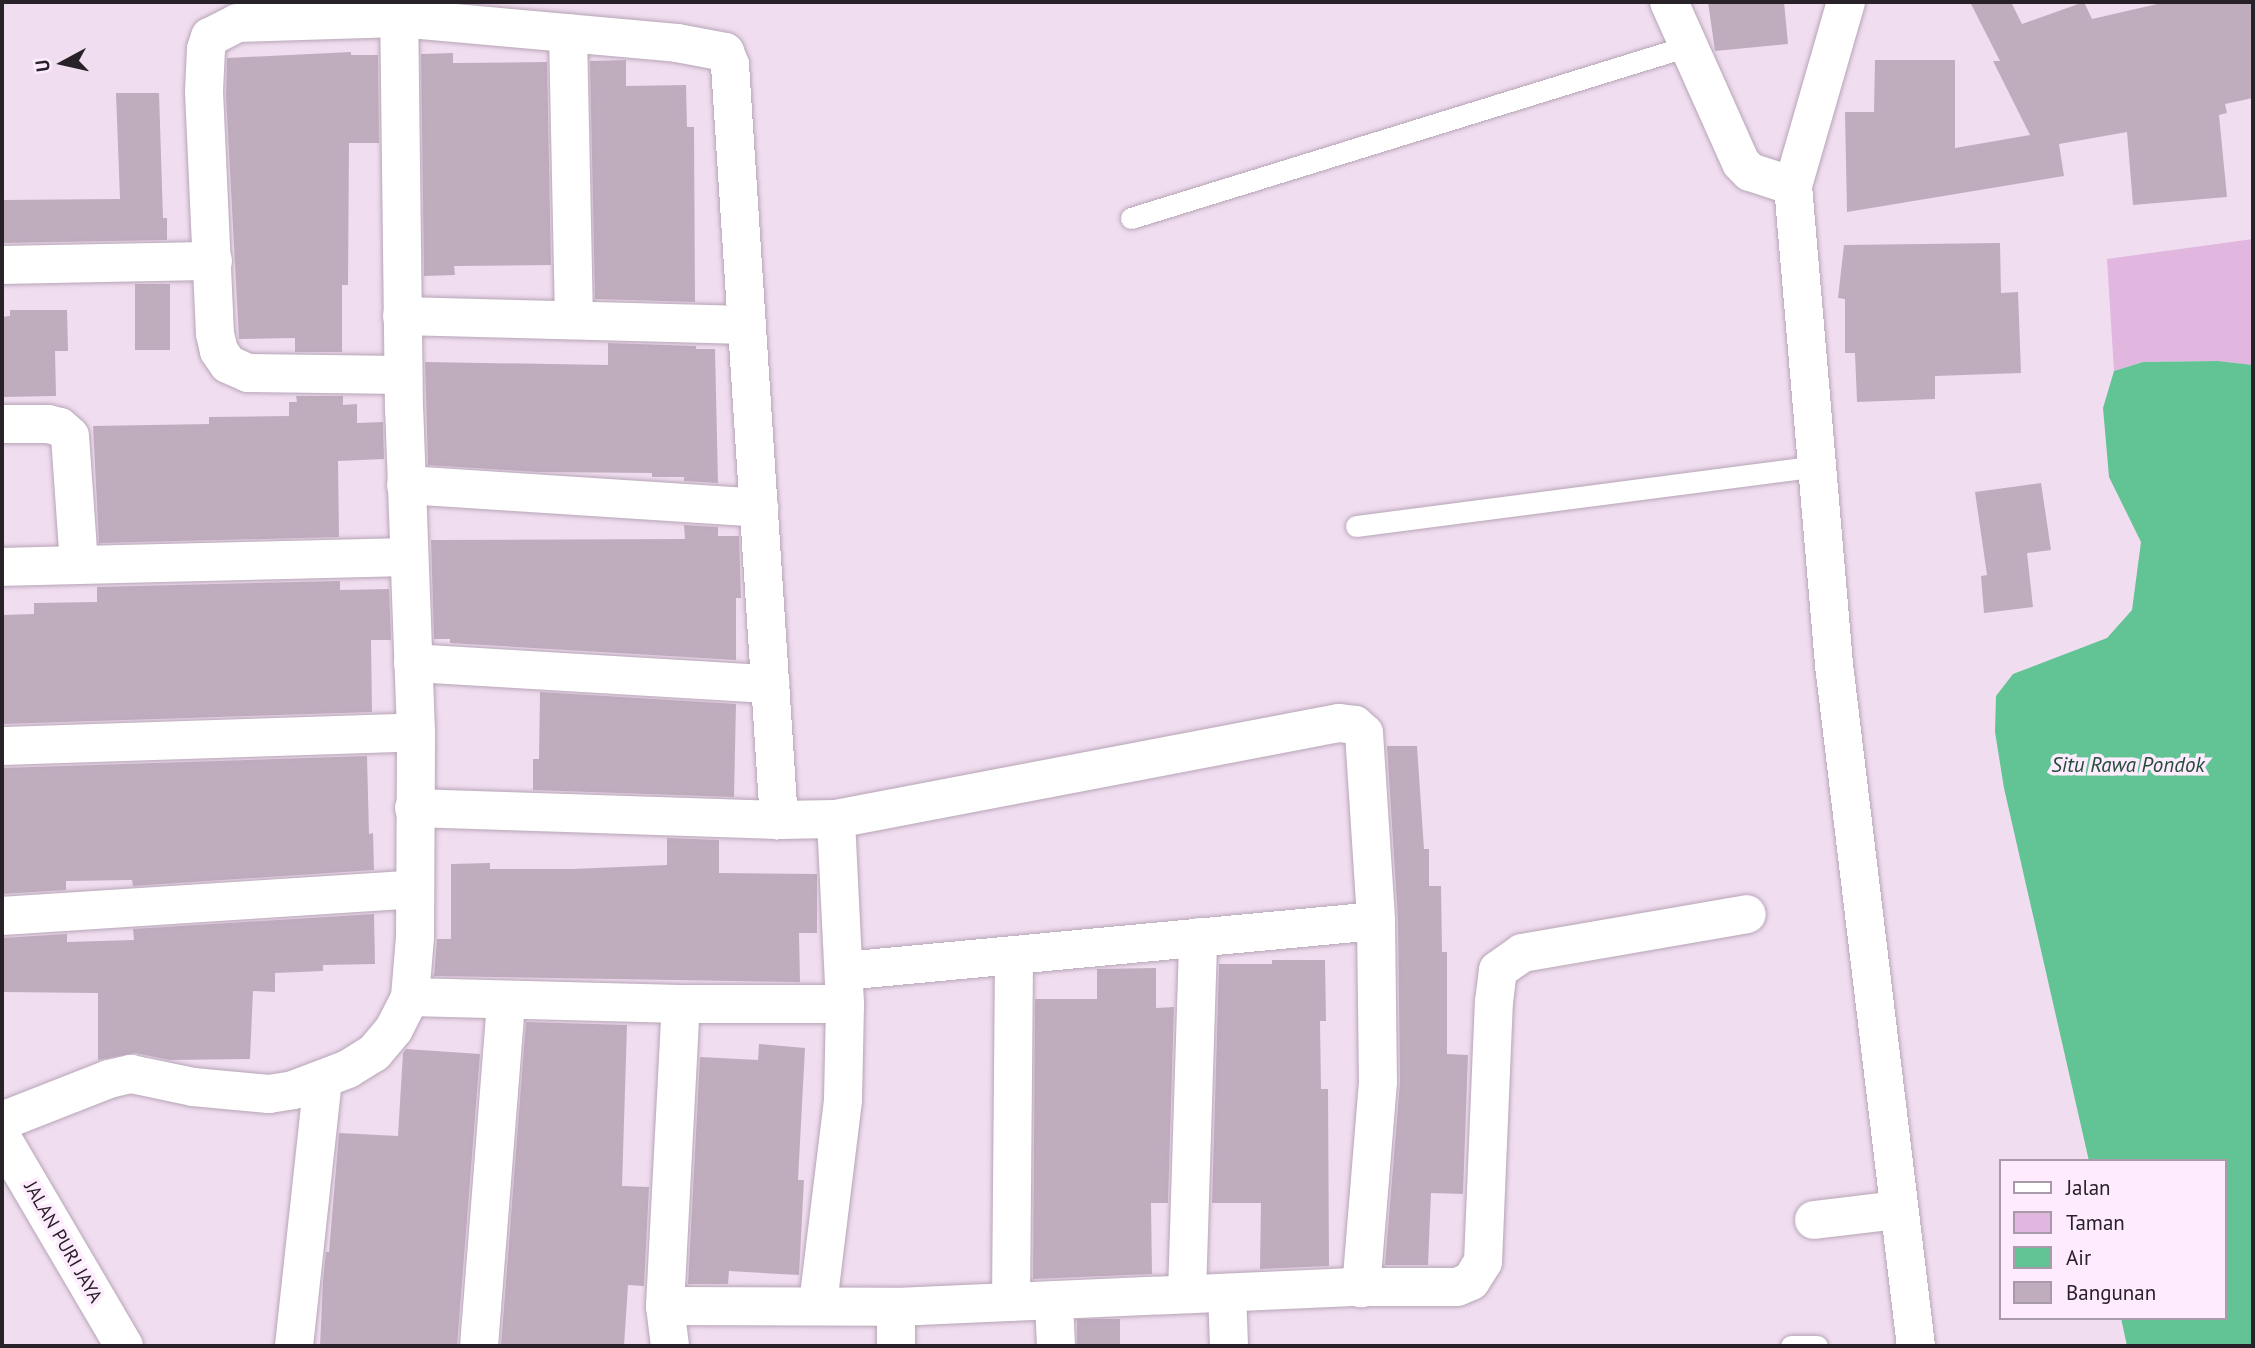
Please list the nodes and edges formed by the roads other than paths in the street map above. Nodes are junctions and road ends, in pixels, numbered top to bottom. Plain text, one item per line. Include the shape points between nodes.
1 (1669, 2) edge
2 (1846, 2) edge
3 (399, 18) junction
4 (568, 33) junction
5 (1688, 46) junction
6 (1793, 186) junction
7 (1131, 218) dead end
8 (213, 261) junction
9 (2, 265) edge
10 (402, 316) junction
11 (574, 320) junction
12 (747, 325) junction
13 (403, 375) junction
14 (2, 424) edge
15 (1817, 466) junction
16 (406, 485) junction
17 (759, 508) junction
18 (1356, 526) dead end
19 (409, 557) junction
20 (79, 565) junction
21 (2, 567) edge
22 (414, 663) junction
23 (770, 684) junction
24 (416, 732) junction
25 (2, 746) edge
26 (414, 808) junction
27 (836, 819) junction
28 (779, 820) junction
29 (414, 888) junction
30 (1747, 914) dead end
31 (2, 916) edge
32 (1376, 921) junction
33 (1198, 937) junction
34 (1014, 955) junction
35 (845, 987) junction
36 (410, 997) junction
37 (506, 1001) junction
38 (681, 1004) junction
39 (323, 1081) junction
40 (2, 1121) edge
41 (2, 1138) edge
42 (1898, 1210) junction
43 (1814, 1220) dead end
44 (1361, 1288) junction
45 (1227, 1293) junction
46 (1187, 1294) junction
47 (1054, 1301) junction
48 (1012, 1302) junction
49 (818, 1304) junction
50 (665, 1306) junction
51 (896, 1307) junction
52 (124, 1346) edge
53 (294, 1346) edge
54 (479, 1346) edge
55 (670, 1346) edge
56 (896, 1346) edge
57 (1056, 1346) edge
58 (1228, 1346) edge
59 (1791, 1346) edge
60 (1817, 1346) edge
61 (1916, 1346) edge

1 - 5 street
2 - 6 street
3 - 4 street
3 - 8 street via 237,23 210,37 204,66
3 - 10 street
4 - 11 street
4 - 12 street via 677,43 719,50 729,57
5 - 6 street via 1741,163 1750,172
5 - 7 lane
6 - 15 street
8 - 9 street
8 - 13 street via 215,334 219,351 238,370
10 - 11 street
10 - 13 street
11 - 12 street
12 - 17 street
13 - 16 street
14 - 20 street via 60,426 70,436
15 - 18 lane
15 - 42 street via 1835,673
16 - 17 street
16 - 19 street
17 - 23 street
19 - 20 street
19 - 22 street
20 - 21 street
22 - 23 street
22 - 24 street
23 - 28 street
24 - 25 street
24 - 26 street
26 - 28 street
26 - 29 street
27 - 28 street
27 - 32 street via 1339,723 1355,725 1364,733
27 - 35 street
29 - 31 street
29 - 36 street
30 - 44 street via 1522,953 1499,971 1483,1262 1471,1281 1457,1286
32 - 33 street
32 - 44 street via 1378,1082
33 - 34 street
33 - 46 street
34 - 35 street
34 - 48 street
35 - 38 street
35 - 49 street via 843,1100
36 - 37 street
36 - 39 street via 394,1029 373,1053
37 - 38 street
37 - 54 street
38 - 50 street
39 - 40 street via 269,1094 193,1087 131,1074
39 - 53 street
41 - 52 street, JALAN PURI JAYA
42 - 43 street
42 - 61 street
44 - 45 street
45 - 46 street
45 - 58 street
46 - 47 street
47 - 48 street
47 - 57 street
48 - 51 street
49 - 50 street
49 - 51 street
50 - 55 street
51 - 56 street
59 - 60 lane

